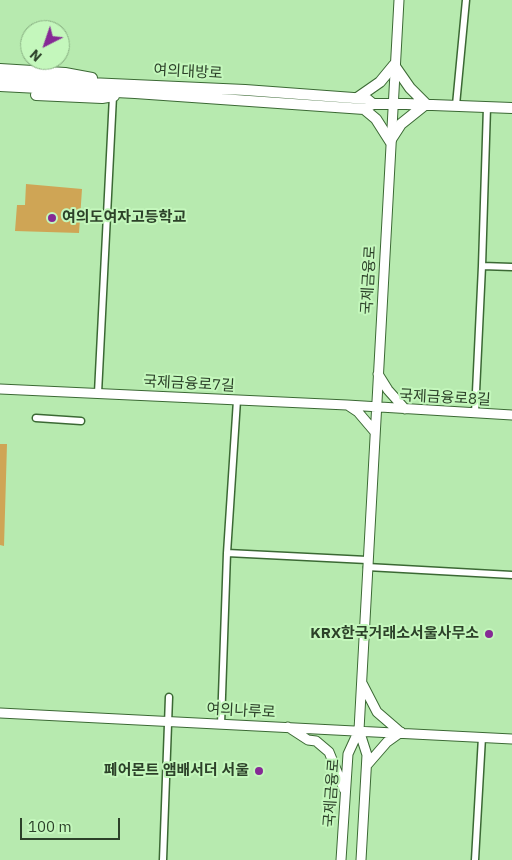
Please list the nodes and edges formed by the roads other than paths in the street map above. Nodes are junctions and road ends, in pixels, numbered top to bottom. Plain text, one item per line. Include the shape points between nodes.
1 (399, 0) edge
2 (466, 0) edge
3 (394, 64) junction
4 (0, 69) edge
5 (0, 79) edge
6 (117, 84) junction
7 (0, 86) edge
8 (72, 86) junction
9 (0, 93) edge
10 (128, 93) junction
11 (113, 96) junction
12 (357, 98) junction
13 (392, 104) junction
14 (426, 104) junction
15 (456, 105) junction
16 (368, 106) junction
17 (487, 107) junction
18 (512, 108) edge
19 (390, 141) junction
20 (482, 266) junction
21 (512, 267) edge
22 (378, 374) junction
23 (0, 389) edge
24 (98, 393) junction
25 (237, 400) junction
26 (347, 405) junction
27 (377, 408) junction
28 (405, 409) junction
29 (475, 413) junction
30 (512, 415) edge
31 (36, 418) dead end
32 (80, 421) dead end
33 (375, 432) junction
34 (227, 553) junction
35 (367, 564) junction
36 (512, 575) edge
37 (361, 680) junction
38 (169, 696) dead end
39 (0, 713) edge
40 (169, 721) junction
41 (221, 724) junction
42 (288, 727) junction
43 (359, 730) junction
44 (401, 732) junction
45 (482, 737) junction
46 (512, 739) edge
47 (367, 765) junction
48 (345, 792) junction
49 (163, 860) edge
50 (341, 860) edge
51 (361, 860) edge
52 (475, 860) edge

1 - 3 street, 국제금융로
2 - 15 street
3 - 12 main road via 380,82
3 - 13 street, 국제금융로
3 - 14 main road
4 - 6 main road via 65,73
5 - 8 main road, 여의대방로
6 - 8 main road, 여의대방로
6 - 12 main road, 여의대방로
7 - 8 main road
8 - 10 main road, 여의대방로
9 - 11 main road
10 - 11 main road
10 - 16 main road, 여의대방로
11 - 24 street
12 - 16 main road, 여의대방로 via 367,99
13 - 14 main road, 여의대방로
13 - 16 main road, 여의대방로
13 - 19 street, 국제금융로
14 - 15 main road, 여의대방로
14 - 19 main road via 401,124
15 - 17 main road, 여의대방로
16 - 19 main road
17 - 18 main road, 여의대방로
17 - 20 street
19 - 22 street, 국제금융로
20 - 21 street
20 - 29 street
22 - 27 street, 국제금융로
22 - 28 street
23 - 24 street, 국제금융로7길
24 - 25 street, 국제금융로7길
25 - 26 street, 국제금융로7길
25 - 34 street
26 - 27 street, 국제금융로7길
26 - 33 street via 358,412
27 - 28 street, 국제금융로8길
27 - 33 street, 국제금융로
28 - 29 street, 국제금융로8길
29 - 30 street, 국제금융로8길
31 - 32 street
33 - 35 street, 국제금융로
34 - 35 street
34 - 41 street
35 - 36 street
35 - 37 street, 국제금융로
37 - 43 street, 국제금융로
37 - 44 street via 377,712
38 - 40 street
39 - 40 street, 여의나루로
40 - 41 street, 여의나루로
40 - 49 street
41 - 42 street, 여의나루로
42 - 43 street, 여의나루로
42 - 48 street via 308,740 316,741 329,752
43 - 44 street, 여의나루로
43 - 47 street, 국제금융로
43 - 48 street, 국제금융로 via 348,754
44 - 45 street, 여의나루로
44 - 47 street via 387,742
45 - 46 street, 여의나루로
45 - 52 street
47 - 51 street, 국제금융로
48 - 50 street, 국제금융로

